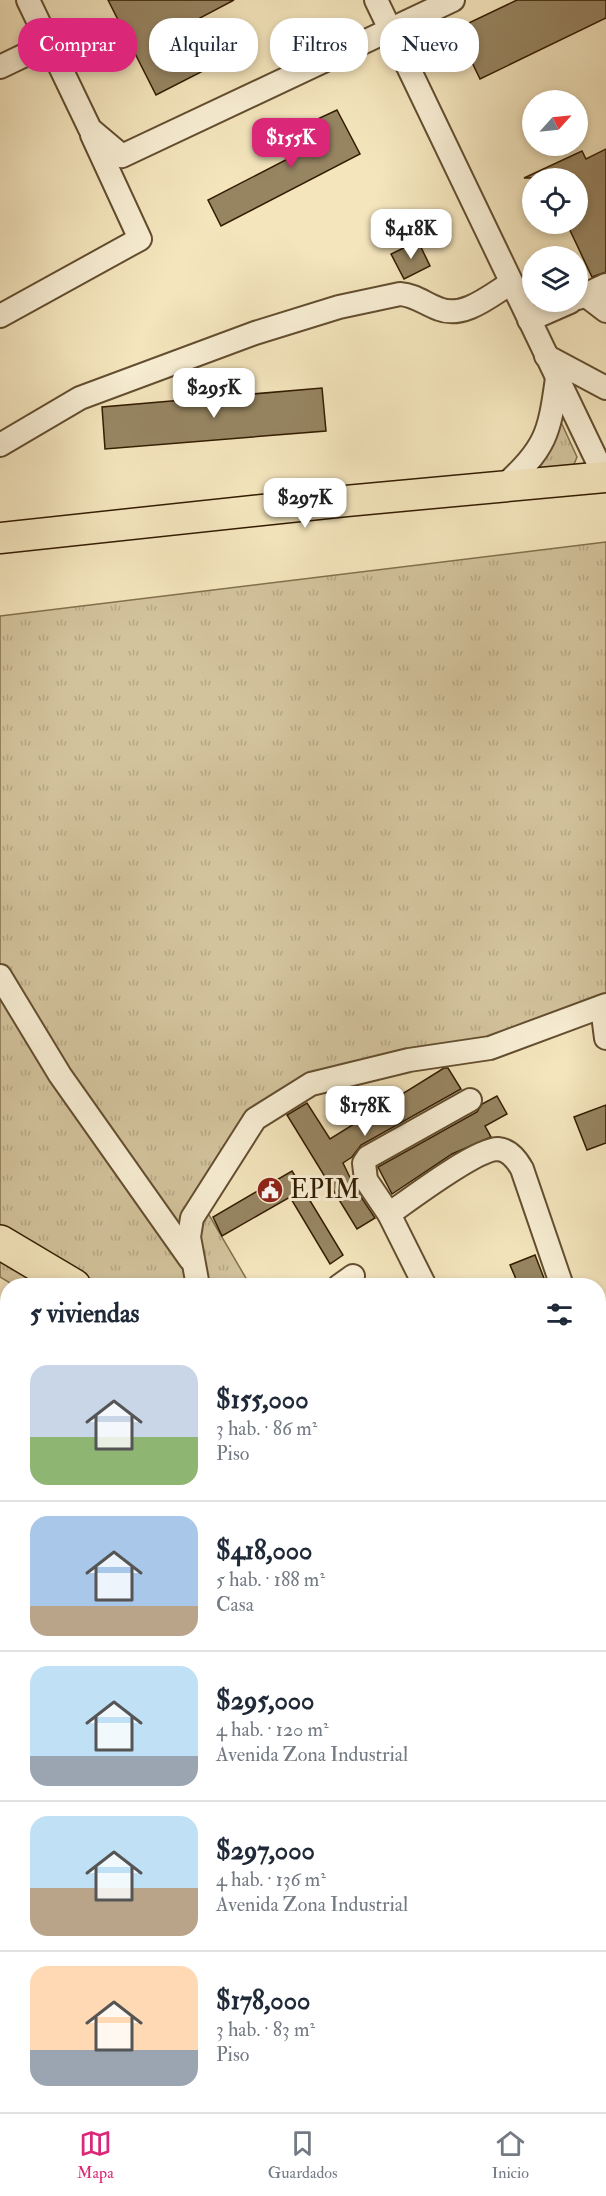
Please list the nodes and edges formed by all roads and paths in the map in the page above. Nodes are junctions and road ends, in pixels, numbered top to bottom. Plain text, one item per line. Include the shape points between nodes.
1 (28, 0) edge
2 (376, 0) edge
3 (453, 0) edge
4 (36, 18) edge
5 (384, 18) edge
6 (415, 18) edge
7 (380, 35) edge
8 (18, 58) edge
9 (0, 67) edge
10 (62, 72) edge
11 (410, 72) edge
12 (90, 129) junction
13 (122, 156) junction
14 (117, 188) junction
15 (511, 283) junction
16 (606, 285) edge
17 (588, 293) edge
18 (588, 303) edge
19 (606, 311) edge
20 (546, 312) edge
21 (0, 316) edge
22 (529, 320) junction
23 (546, 356) junction
24 (557, 378) junction
25 (606, 388) edge
26 (0, 446) edge
27 (606, 478) edge
28 (502, 488) junction
29 (0, 538) edge
30 (0, 976) edge
31 (604, 1006) edge
32 (606, 1038) edge
33 (470, 1100) dead end
34 (153, 1206) junction
35 (389, 1214) junction
36 (192, 1218) junction
37 (0, 1242) edge
38 (192, 1261) junction
39 (61, 1278) edge
40 (196, 1278) edge
41 (421, 1278) edge
42 (559, 1278) edge

1 - 4 street
2 - 5 street
3 - 6 street
7 - 13 street
8 - 9 street
10 - 12 street
11 - 15 street
12 - 13 street
12 - 14 street
13 - 14 street
14 - 21 street via 140,239
15 - 22 street
15 - 26 street via 479,303 452,312 400,294 339,307 255,333 80,398
16 - 17 street
18 - 19 street
20 - 22 street
22 - 23 street
23 - 24 street
23 - 25 street
24 - 27 street
24 - 28 street via 551,422 537,453
27 - 28 main road
28 - 29 main road
30 - 34 street via 60,1075
31 - 32 street
31 - 36 street via 490,1048 409,1060 311,1084 255,1119
33 - 35 street via 368,1157 363,1172
34 - 36 street via 174,1218
34 - 38 street
35 - 41 street
35 - 42 street via 487,1151 508,1152 522,1170
36 - 38 street
37 - 39 highway
38 - 40 street

